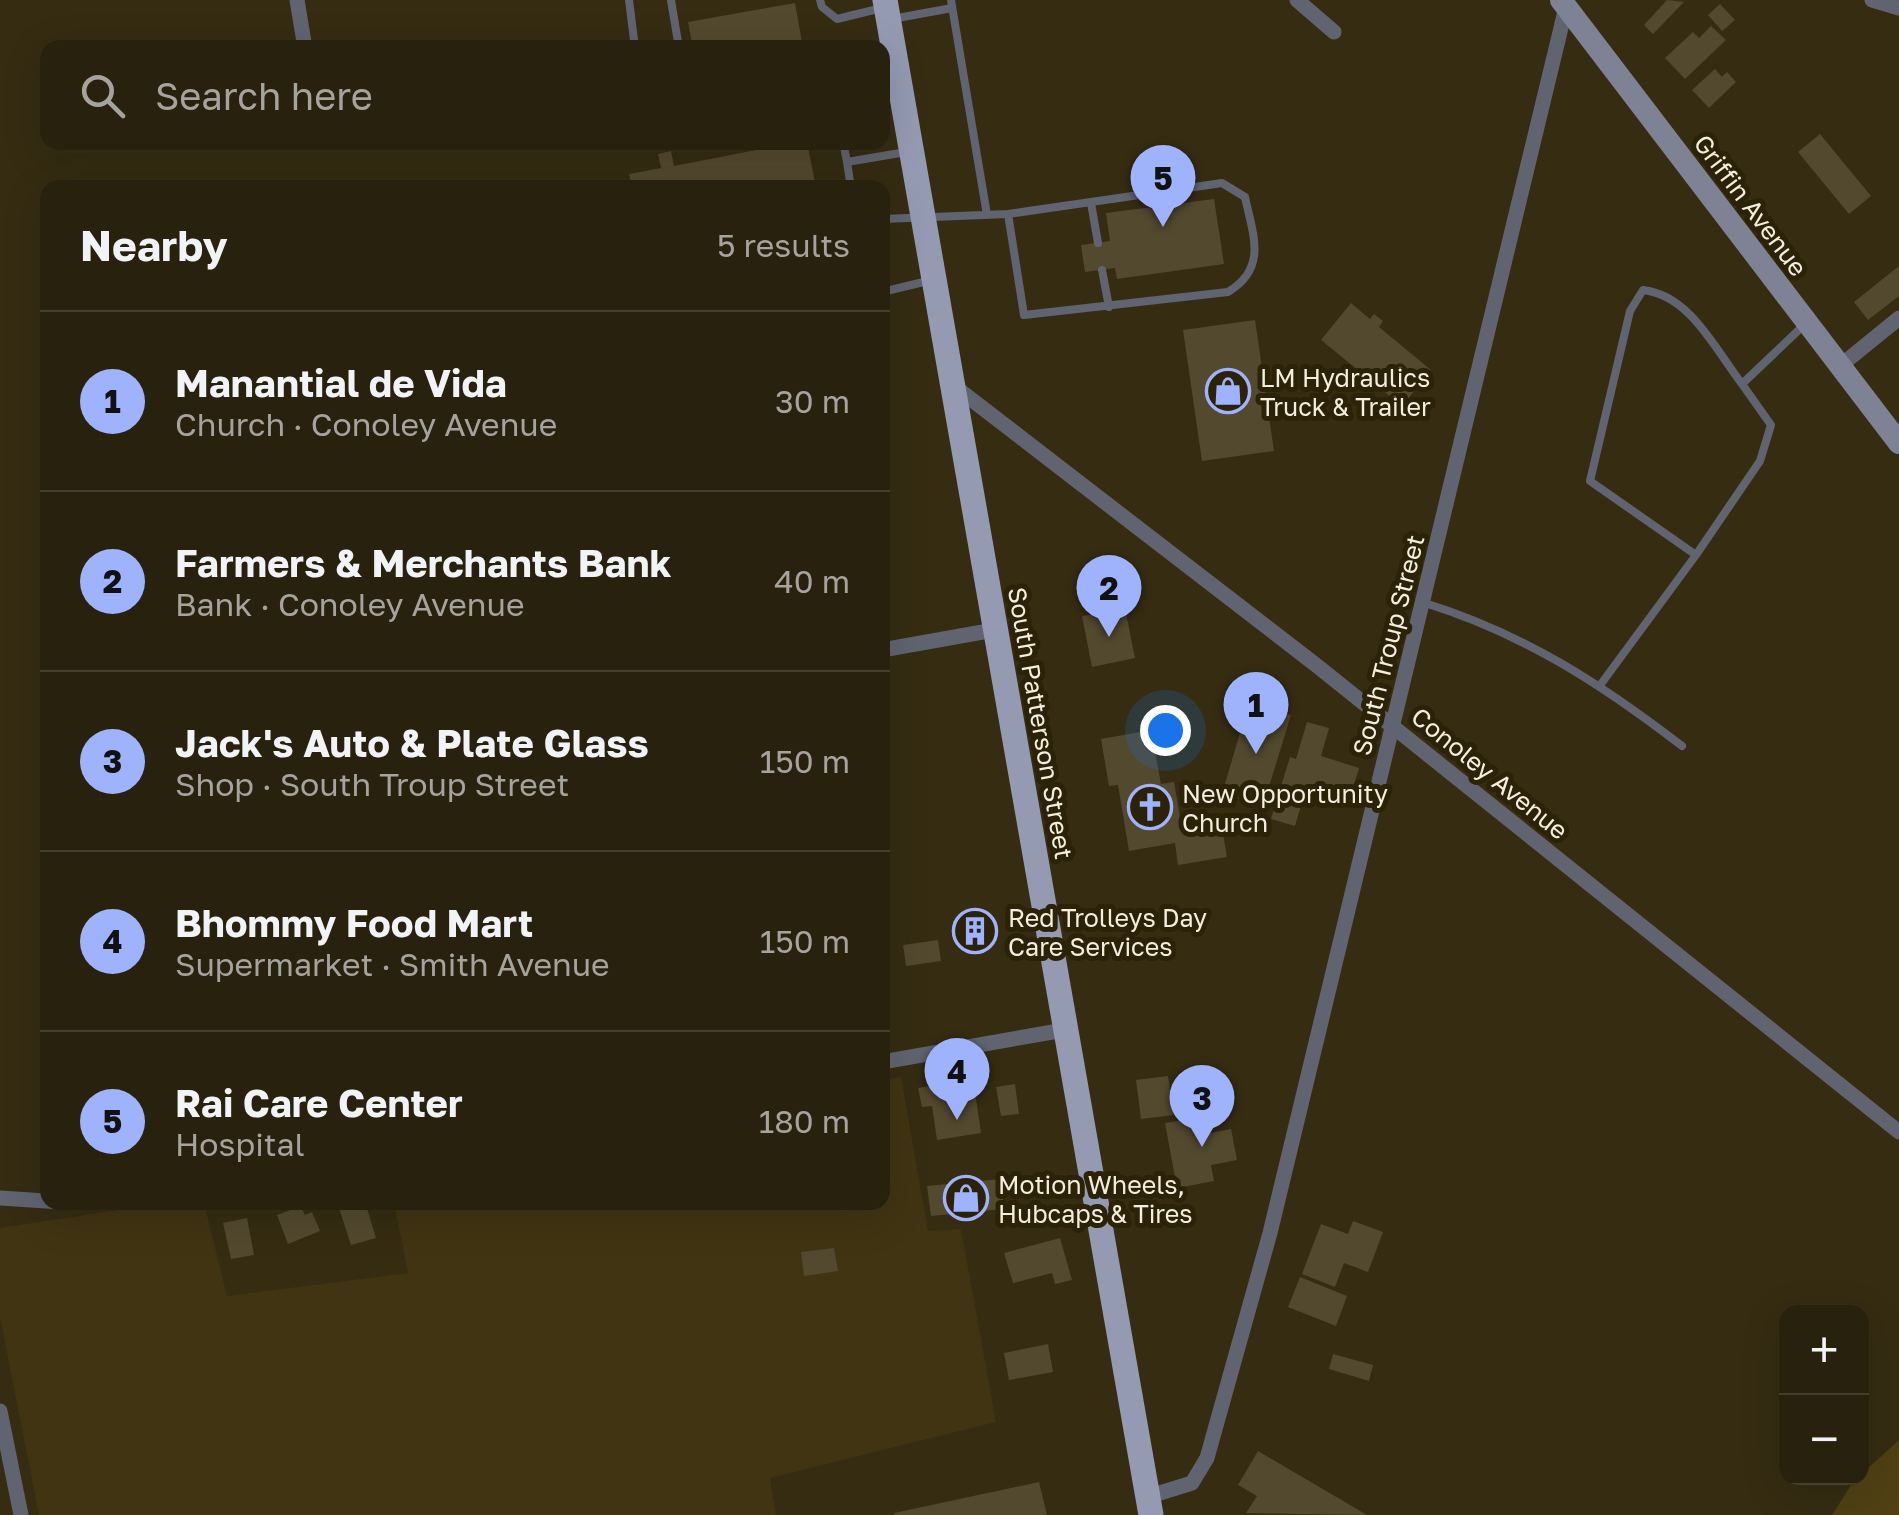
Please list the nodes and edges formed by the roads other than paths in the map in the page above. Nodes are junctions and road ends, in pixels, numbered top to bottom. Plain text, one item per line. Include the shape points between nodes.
1 (297, 0) edge
2 (628, 0) edge
3 (671, 0) edge
4 (820, 0) edge
5 (1297, 0) edge
6 (1872, 0) edge
7 (1565, 2) edge
8 (951, 4) edge
9 (1899, 8) edge
10 (887, 9) edge
11 (1334, 32) dead end
12 (304, 40) edge
13 (634, 40) edge
14 (678, 40) edge
15 (889, 40) edge
16 (891, 89) edge
17 (845, 150) edge
18 (910, 152) junction
19 (847, 162) junction
20 (850, 180) edge
21 (1091, 203) junction
22 (987, 214) junction
23 (1008, 214) junction
24 (922, 215) junction
25 (890, 218) edge
26 (1098, 243) dead end
27 (1102, 270) dead end
28 (933, 280) junction
29 (890, 290) edge
30 (1108, 307) junction
31 (1899, 318) edge
32 (1806, 323) junction
33 (1840, 366) junction
34 (951, 384) junction
35 (1742, 384) junction
36 (1899, 443) edge
37 (1696, 555) junction
38 (1425, 603) junction
39 (994, 630) junction
40 (890, 649) edge
41 (1601, 684) junction
42 (1394, 728) junction
43 (1682, 746) dead end
44 (1064, 1030) junction
45 (890, 1061) edge
46 (1899, 1132) edge
47 (0, 1198) edge
48 (40, 1201) edge
49 (0, 1411) edge
50 (1149, 1506) edge
51 (21, 1515) edge

1 - 12 street
2 - 13 lane
3 - 14 lane
4 - 10 lane via 837,18
5 - 11 street
6 - 9 street
7 - 32 main road, Griffin Avenue
7 - 38 street, South Troup Street
8 - 10 lane
8 - 22 lane
10 - 15 main road, South Patterson Street
16 - 18 main road, South Patterson Street
17 - 19 lane
18 - 19 lane
18 - 24 main road, South Patterson Street
19 - 20 lane
21 - 23 lane
21 - 26 lane
21 - 30 lane via 1222,183 1245,197 1258,257 1245,282 1228,292
22 - 23 lane
22 - 24 lane
23 - 30 lane via 1024,315
24 - 25 lane
24 - 28 main road, South Patterson Street
27 - 30 lane
28 - 29 lane
28 - 34 main road, South Patterson Street
31 - 33 street
32 - 33 main road, Griffin Avenue
32 - 35 lane
33 - 36 main road, Griffin Avenue
34 - 39 main road, South Patterson Street
34 - 42 street, Conoley Avenue
35 - 37 lane via 1772,425 1760,460
35 - 37 lane via 1682,304 1663,292 1642,290 1630,311 1590,481
37 - 41 lane
38 - 41 lane via 1487,622
38 - 42 street, South Troup Street
39 - 40 street
39 - 44 main road, South Patterson Street
41 - 43 lane
42 - 46 street, Conoley Avenue
42 - 50 street, South Troup Street via 1207,1458 1190,1486
44 - 45 street
44 - 50 main road, South Patterson Street
47 - 48 street
49 - 51 street

